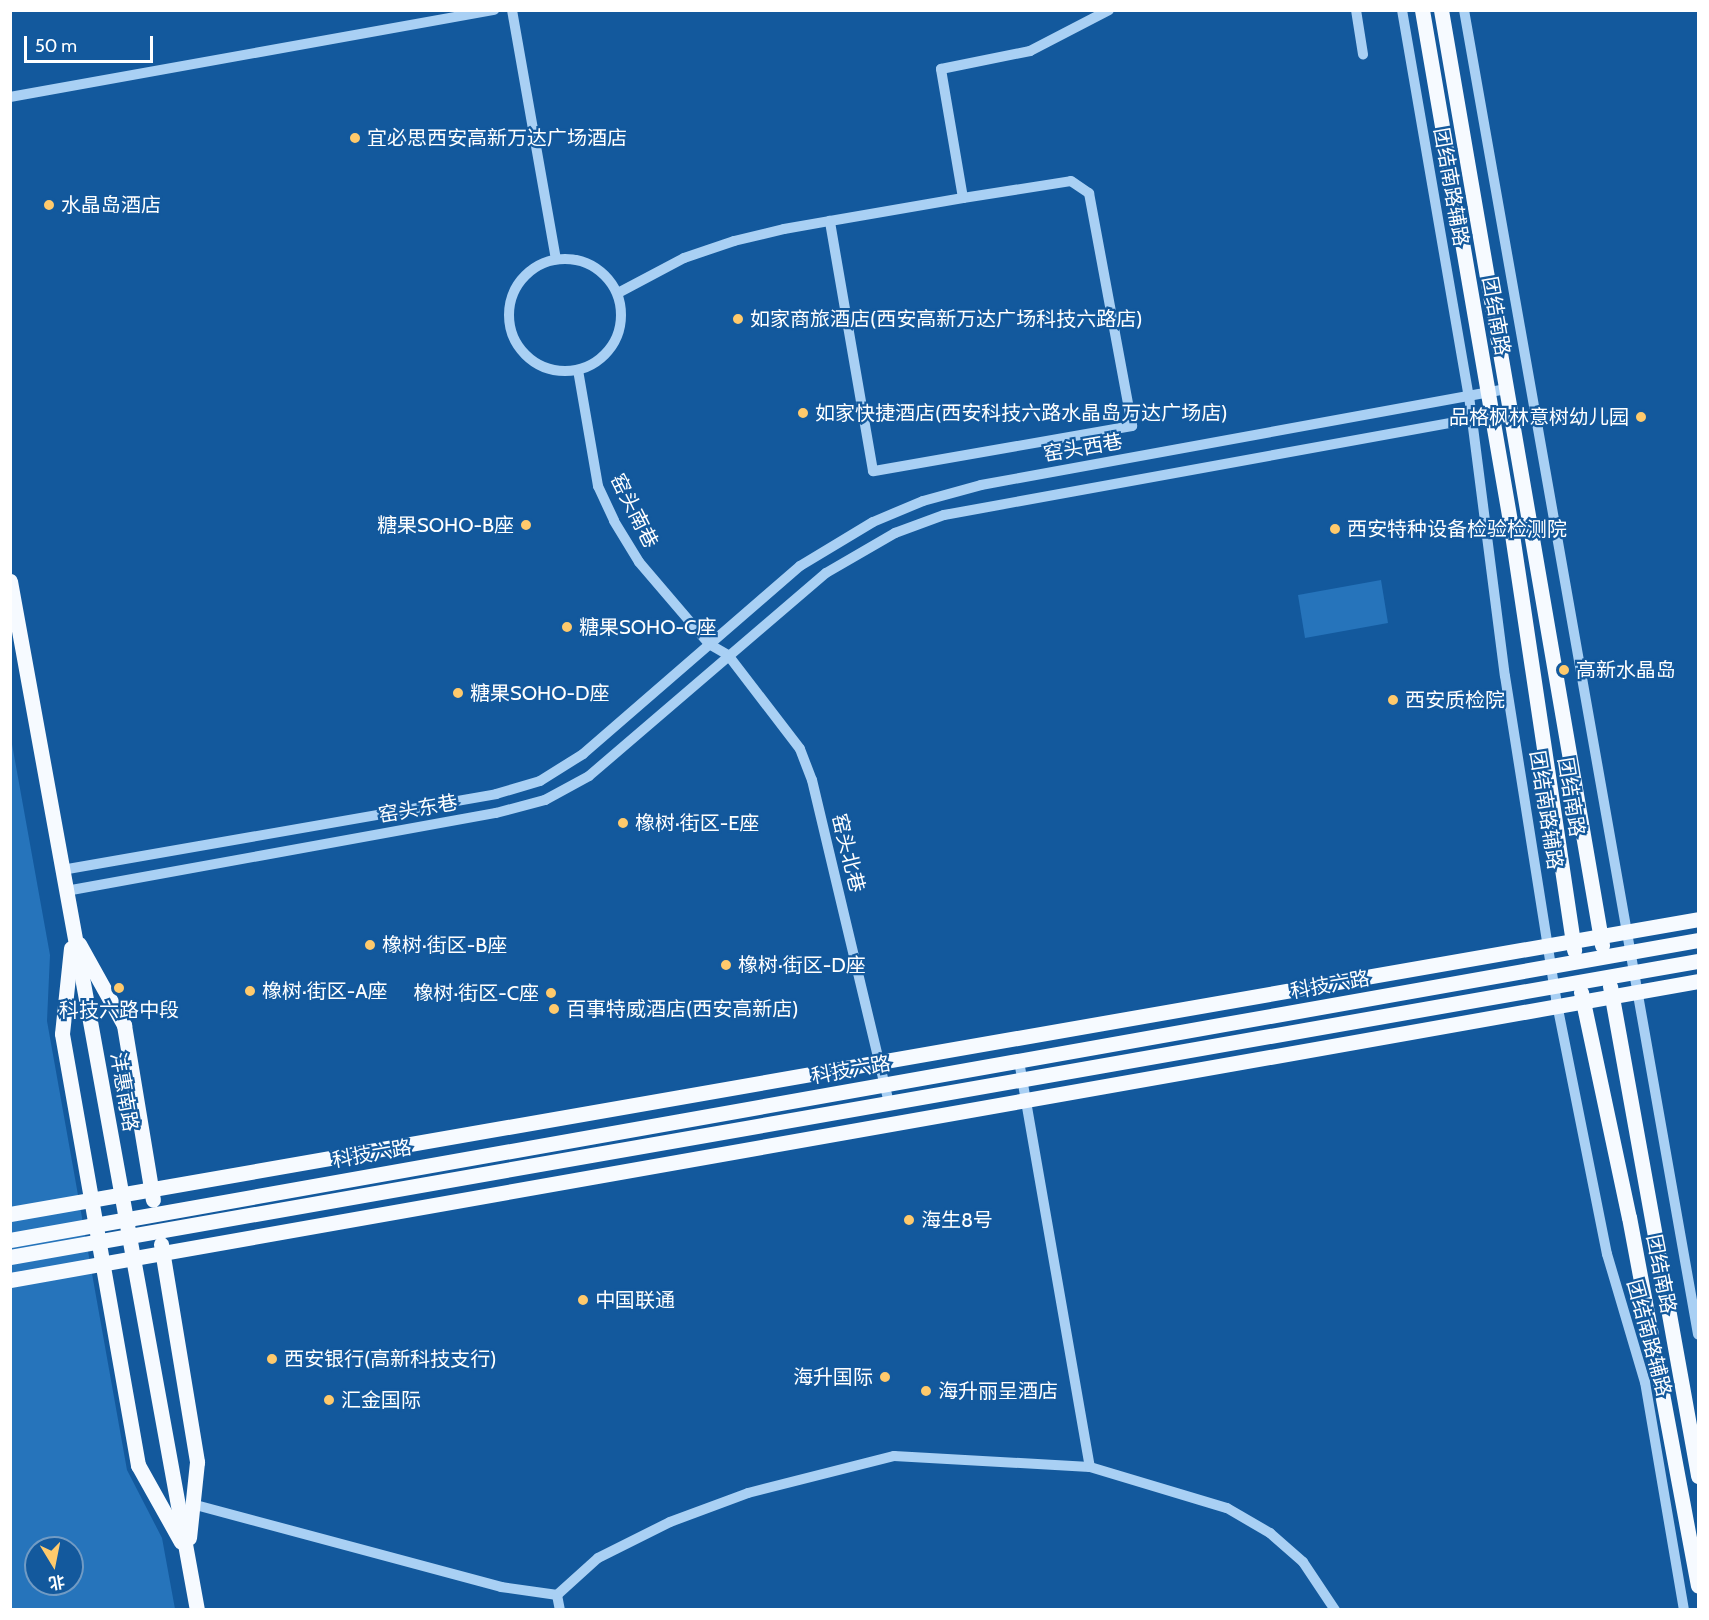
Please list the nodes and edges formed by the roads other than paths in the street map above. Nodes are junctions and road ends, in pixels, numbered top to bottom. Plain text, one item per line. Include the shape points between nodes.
1 (494, 10) edge
2 (512, 10) edge
3 (1109, 10) edge
4 (1356, 10) edge
5 (1402, 10) edge
6 (1422, 10) edge
7 (1441, 10) edge
8 (1464, 10) edge
9 (1363, 54) dead end
10 (10, 97) edge
11 (963, 198) junction
12 (830, 221) junction
13 (556, 259) junction
14 (618, 293) junction
15 (578, 370) junction
16 (1506, 389) junction
17 (1488, 393) junction
18 (1469, 396) junction
19 (1510, 412) junction
20 (1492, 416) junction
21 (1470, 420) junction
22 (10, 581) edge
23 (709, 644) junction
24 (728, 655) junction
25 (62, 870) junction
26 (66, 891) junction
27 (1698, 919) edge
28 (73, 932) junction
29 (1626, 932) junction
30 (1601, 937) junction
31 (1698, 940) edge
32 (1572, 942) junction
33 (1550, 946) junction
34 (1630, 952) junction
35 (1604, 956) junction
36 (1698, 961) edge
37 (1575, 962) junction
38 (1552, 967) junction
39 (1635, 973) junction
40 (1609, 977) junction
41 (1698, 981) edge
42 (1579, 983) junction
43 (1555, 987) junction
44 (1640, 992) junction
45 (1612, 996) junction
46 (1583, 1001) junction
47 (1558, 1005) junction
48 (1019, 1061) junction
49 (880, 1063) junction
50 (1022, 1079) junction
51 (885, 1085) junction
52 (1026, 1100) junction
53 (889, 1103) junction
54 (152, 1191) junction
55 (122, 1196) junction
56 (92, 1200) junction
57 (155, 1213) junction
58 (10, 1214) edge
59 (126, 1218) junction
60 (96, 1224) junction
61 (159, 1232) junction
62 (129, 1236) junction
63 (10, 1240) edge
64 (99, 1241) junction
65 (163, 1254) junction
66 (10, 1257) edge
67 (133, 1259) junction
68 (103, 1264) junction
69 (10, 1280) edge
70 (1698, 1334) edge
71 (1090, 1467) junction
72 (1698, 1476) edge
73 (192, 1504) junction
74 (187, 1552) junction
75 (1698, 1586) edge
76 (557, 1595) junction
77 (197, 1610) edge
78 (560, 1610) edge
79 (1335, 1610) edge
80 (1684, 1610) edge

1 - 10 street
2 - 13 street
3 - 11 street via 1030,51 941,69
4 - 9 street
5 - 18 street, 团结南路辅路
6 - 17 main road, 团结南路
7 - 16 main road, 团结南路
8 - 29 street
11 - 12 street
11 - 12 street via 1071,180 1089,193 1132,426 873,471
12 - 14 street via 734,241 684,258
13 - 14 street via 582,260 598,268
13 - 15 street via 531,270 518,283 510,301 509,320 514,339 526,355 542,366
14 - 15 street via 622,314 612,347 598,361
15 - 23 street, 窑头南巷 via 598,486 614,521 639,562
16 - 17 street, 窑头西巷
16 - 19 main road, 团结南路
17 - 18 street, 窑头西巷
17 - 20 main road, 团结南路
18 - 21 street, 团结南路辅路
18 - 23 street, 窑头西巷 via 981,485 923,501 873,522 800,566
19 - 20 street, 窑头西巷
19 - 30 main road, 团结南路
20 - 21 street, 窑头西巷
20 - 32 main road, 团结南路
21 - 24 street, 窑头西巷 via 944,515 895,533 826,573
21 - 33 street, 团结南路辅路 via 1490,537 1505,676
22 - 25 main road, 沣惠南路
23 - 24 street, 窑头北巷
23 - 25 street, 窑头东巷 via 583,754 540,781 496,794
24 - 26 street, 窑头东巷 via 589,776 545,800 496,813
24 - 49 street, 窑头北巷 via 800,749 812,780
25 - 26 main road, 沣惠南路
26 - 28 main road, 沣惠南路
27 - 29 main road
28 - 54 main road via 124,1025
28 - 55 main road, 沣惠南路
28 - 56 main road via 62,1034
29 - 30 main road
29 - 34 street
30 - 32 main road
30 - 35 main road, 团结南路
31 - 34 main road, 科技六路
32 - 33 main road
32 - 37 main road, 团结南路
33 - 38 street, 团结南路辅路
33 - 49 main road
34 - 35 main road, 科技六路
34 - 39 street
35 - 37 main road, 科技六路
35 - 40 main road, 团结南路
36 - 39 main road, 科技六路
37 - 38 main road, 科技六路
37 - 42 main road, 团结南路
38 - 43 street, 团结南路辅路
38 - 48 main road, 科技六路
39 - 40 main road, 科技六路
39 - 44 street
40 - 42 main road, 科技六路
40 - 45 main road, 团结南路
41 - 44 main road
42 - 43 main road, 科技六路
42 - 46 main road, 团结南路
43 - 47 street, 团结南路辅路
43 - 50 main road, 科技六路
44 - 45 main road
44 - 70 street
45 - 46 main road
45 - 72 main road, 团结南路
46 - 47 main road
46 - 75 main road, 团结南路 via 1629,1217
47 - 52 main road
47 - 80 street, 团结南路辅路 via 1607,1254 1645,1382
48 - 50 street
48 - 51 main road, 科技六路
49 - 51 street, 窑头北巷
49 - 54 main road
50 - 52 street
50 - 53 main road, 科技六路
51 - 53 street, 窑头北巷
51 - 57 main road, 科技六路
52 - 65 main road
52 - 71 street
53 - 61 main road, 科技六路
54 - 55 main road
54 - 57 main road
55 - 56 main road
55 - 59 main road, 沣惠南路
56 - 58 main road
56 - 60 main road
57 - 59 main road, 科技六路
57 - 61 main road
59 - 60 main road, 科技六路
59 - 62 main road, 沣惠南路
60 - 63 main road, 科技六路
60 - 64 main road
61 - 62 main road, 科技六路
61 - 65 main road
62 - 64 main road, 科技六路
62 - 67 main road, 沣惠南路
64 - 66 main road, 科技六路
64 - 68 main road
65 - 67 main road
65 - 73 main road via 197,1462
67 - 68 main road
67 - 74 main road, 沣惠南路
68 - 69 main road
68 - 74 main road via 138,1466
71 - 76 street via 894,1456 748,1493 670,1522 598,1558
71 - 79 street via 1227,1508 1270,1533 1303,1562
73 - 74 main road
73 - 76 street via 501,1587
74 - 77 main road, 沣惠南路
76 - 78 street

